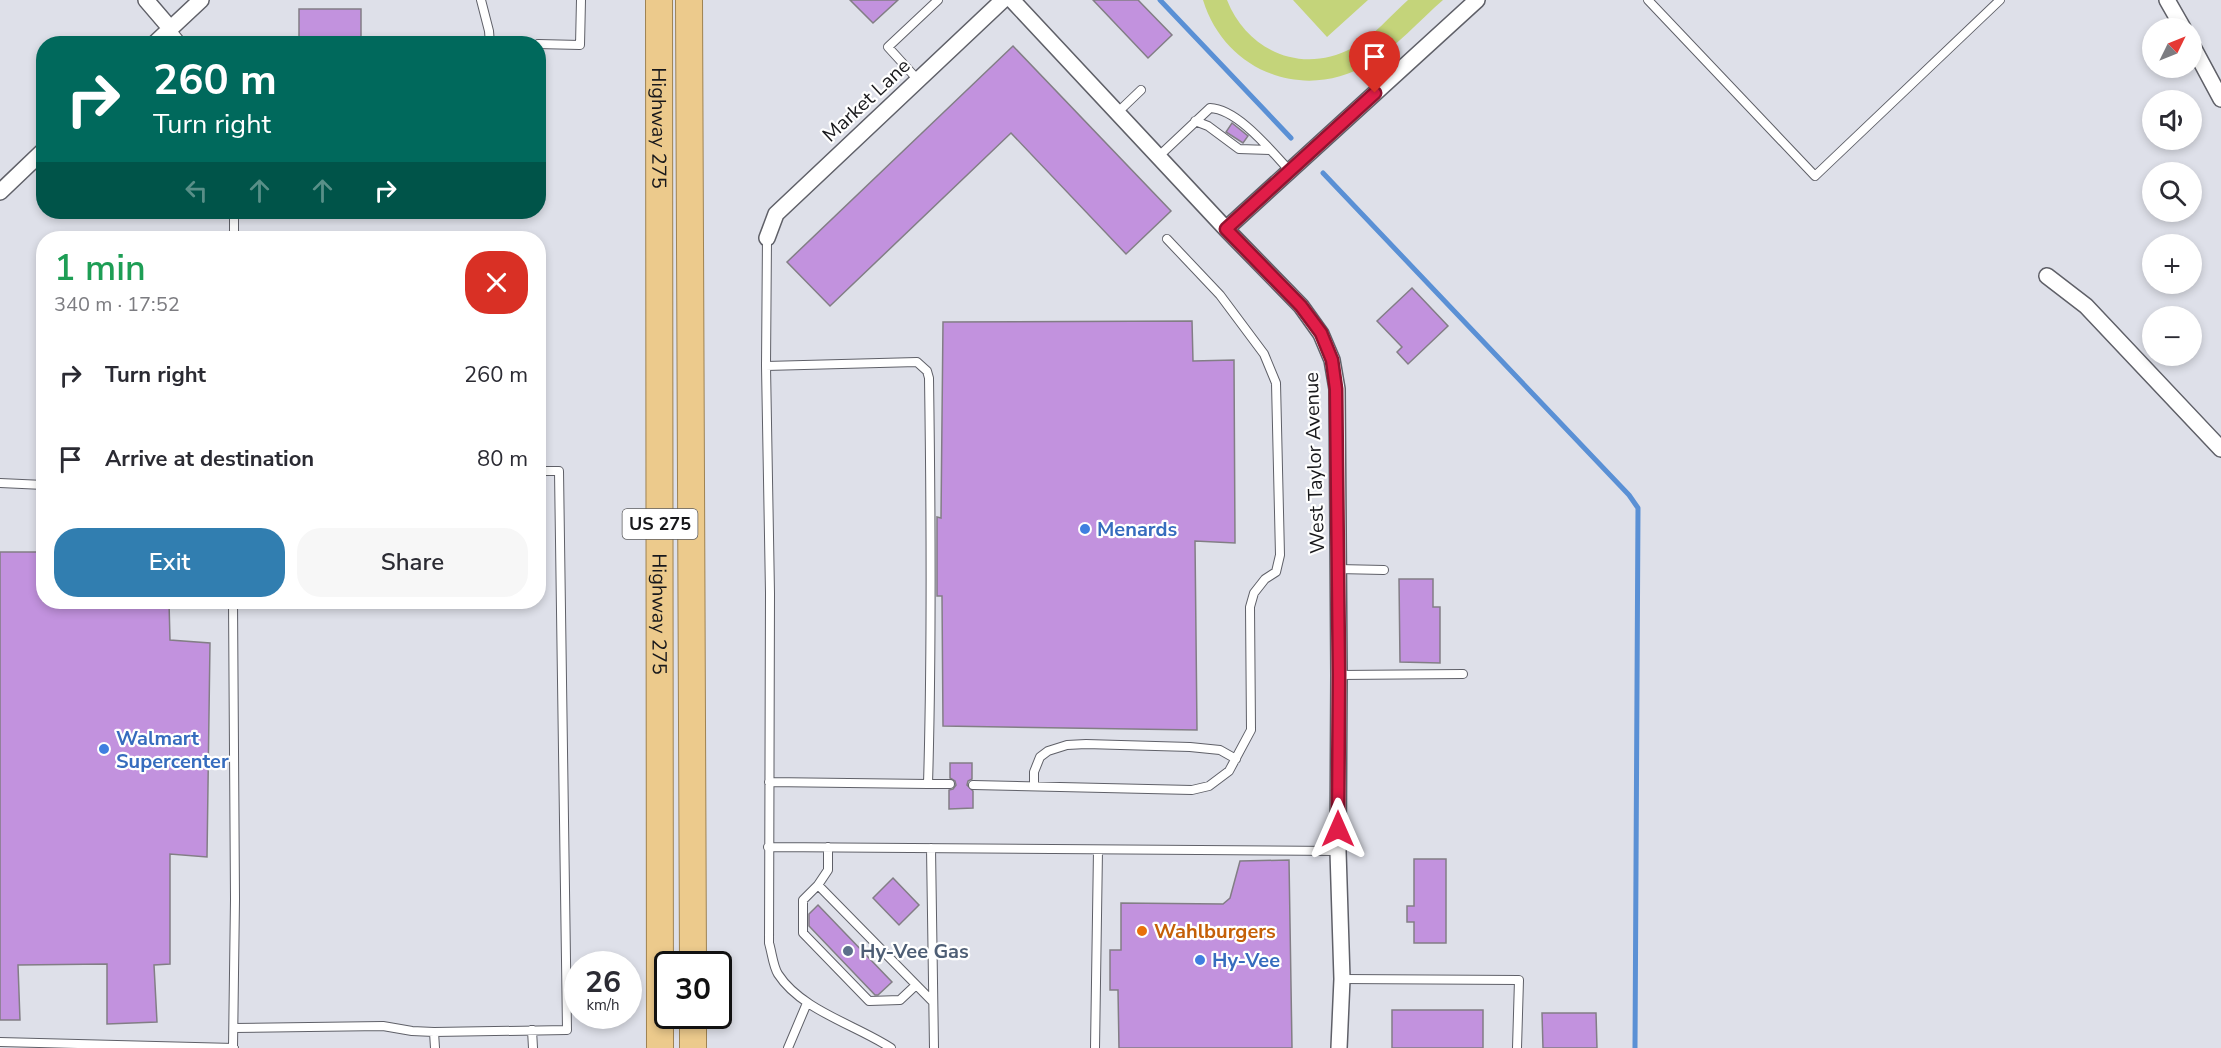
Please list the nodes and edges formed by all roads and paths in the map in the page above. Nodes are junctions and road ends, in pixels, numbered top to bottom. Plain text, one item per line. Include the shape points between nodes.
1 (146, 0) edge
2 (201, 0) edge
3 (482, 0) edge
4 (581, 0) edge
5 (659, 0) edge
6 (689, 0) edge
7 (938, 0) edge
8 (1004, 0) edge
9 (1012, 0) edge
10 (1477, 0) edge
11 (1648, 0) edge
12 (2001, 0) edge
13 (2167, 0) edge
14 (2177, 18) edge
15 (170, 28) junction
16 (162, 36) edge
17 (176, 36) edge
18 (489, 36) edge
19 (546, 44) edge
20 (2202, 64) edge
21 (918, 80) junction
22 (1141, 90) dead end
23 (2221, 99) edge
24 (1118, 112) junction
25 (1195, 121) junction
26 (1270, 150) junction
27 (1159, 156) junction
28 (36, 158) edge
29 (1290, 171) junction
30 (0, 192) edge
31 (1226, 229) junction
32 (766, 238) joint
33 (1167, 239) dead end
34 (2047, 276) dead end
35 (766, 366) junction
36 (2221, 449) edge
37 (546, 471) edge
38 (0, 483) edge
39 (36, 485) edge
40 (1338, 569) junction
41 (1384, 570) dead end
42 (233, 609) edge
43 (1463, 674) dead end
44 (1339, 675) junction
45 (1236, 759) junction
46 (769, 782) junction
47 (928, 784) junction
48 (950, 784) dead end
49 (972, 785) dead end
50 (1034, 786) junction
51 (768, 847) junction
52 (828, 847) junction
53 (931, 848) junction
54 (1098, 850) junction
55 (1338, 851) junction
56 (818, 885) junction
57 (693, 951) edge
58 (1341, 979) junction
59 (916, 985) junction
60 (933, 1002) junction
61 (807, 1003) junction
62 (234, 1028) junction
63 (693, 1029) edge
64 (532, 1030) junction
65 (435, 1032) junction
66 (0, 1042) edge
67 (234, 1048) edge
68 (435, 1048) edge
69 (533, 1048) edge
70 (660, 1048) edge
71 (693, 1048) edge
72 (788, 1048) edge
73 (891, 1048) edge
74 (934, 1048) edge
75 (1095, 1048) edge
76 (1339, 1048) edge
77 (1517, 1048) edge

1 - 15 street
2 - 15 street
3 - 18 lane
4 - 19 lane via 580,45
5 - 70 highway, Highway 275 / US 275
6 - 57 highway, Highway 275 / US 275
7 - 21 lane via 888,47
8 - 21 street, Market Lane
9 - 24 street, West Taylor Avenue
10 - 29 street
11 - 12 lane via 1815,176
13 - 14 street
15 - 16 street
15 - 17 lane
20 - 23 street
21 - 32 street, Market Lane via 776,214
22 - 24 lane
24 - 27 street, West Taylor Avenue
25 - 26 lane via 1239,149
25 - 26 lane via 1210,108 1218,108 1253,132
25 - 27 lane
26 - 29 lane
27 - 31 street, West Taylor Avenue
28 - 30 street
29 - 31 street
31 - 40 street, West Taylor Avenue via 1301,306 1321,333 1332,360 1336,389
32 - 35 lane
33 - 45 lane via 1233,312 1264,354 1276,383 1280,555 1276,572 1254,593 1250,607 1251,730
34 - 36 street via 2086,306
35 - 46 lane
35 - 47 lane via 917,362 927,371
37 - 64 lane via 559,471 567,1030
38 - 39 lane
40 - 41 lane
40 - 44 street, West Taylor Avenue
42 - 62 lane
43 - 44 lane
44 - 55 street, West Taylor Avenue
45 - 50 lane via 1229,771 1209,786 1192,790
45 - 50 lane via 1221,750 1190,747 1067,745 1040,757
46 - 47 lane
46 - 51 lane
47 - 48 lane
49 - 50 lane
51 - 52 lane
51 - 61 lane via 769,943 777,973
52 - 53 lane
52 - 56 lane via 828,870
53 - 54 lane
53 - 60 lane
54 - 55 lane
54 - 75 lane
55 - 58 street, West Taylor Avenue
56 - 59 lane
56 - 59 lane via 803,900 802,933 869,1001 900,1000
58 - 76 street, West Taylor Avenue
58 - 77 lane via 1519,980
59 - 60 lane
60 - 74 lane
61 - 72 lane
61 - 73 lane
62 - 65 lane via 383,1026
62 - 67 lane
63 - 71 highway
64 - 65 lane
64 - 69 lane
65 - 68 lane
66 - 67 lane

